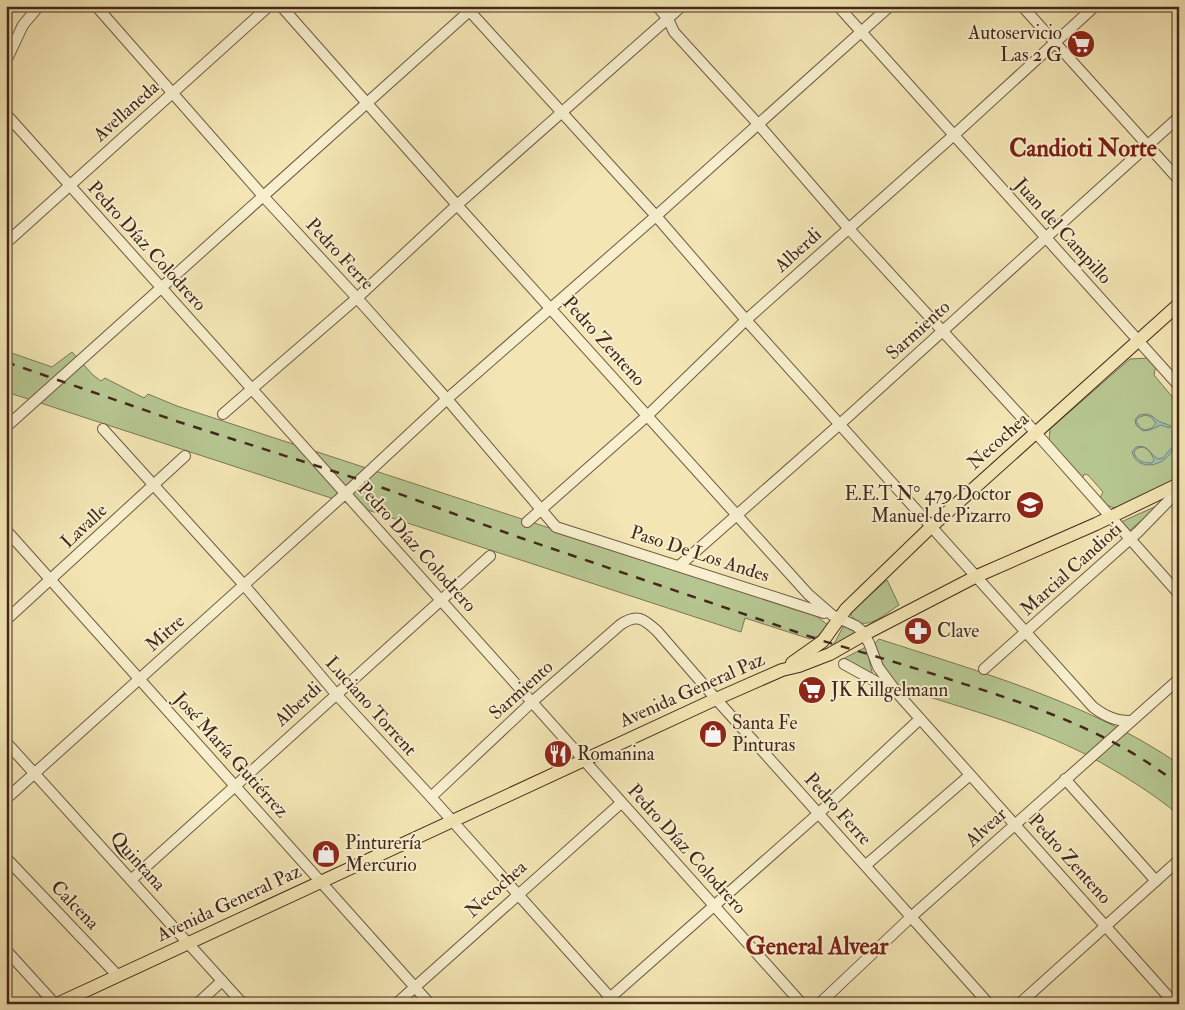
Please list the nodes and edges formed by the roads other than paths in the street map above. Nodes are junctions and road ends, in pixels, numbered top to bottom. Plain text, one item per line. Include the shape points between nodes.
1 (39, 6) edge
2 (96, 6) edge
3 (269, 6) edge
4 (281, 6) edge
5 (657, 6) edge
6 (682, 6) edge
7 (838, 6) edge
8 (890, 6) edge
9 (1022, 6) edge
10 (1095, 6) edge
11 (470, 8) edge
12 (668, 19) junction
13 (861, 33) junction
14 (1055, 42) junction
15 (6, 61) edge
16 (173, 93) junction
17 (367, 104) junction
18 (6, 114) edge
19 (562, 114) junction
20 (1179, 118) edge
21 (758, 124) junction
22 (954, 134) junction
23 (1148, 145) junction
24 (1179, 180) edge
25 (70, 185) junction
26 (263, 196) junction
27 (457, 205) junction
28 (656, 216) junction
29 (849, 229) junction
30 (1045, 237) junction
31 (6, 243) edge
32 (161, 288) junction
33 (357, 298) junction
34 (1179, 304) edge
35 (552, 309) junction
36 (746, 320) junction
37 (942, 331) junction
38 (1138, 340) junction
39 (1179, 386) edge
40 (250, 389) junction
41 (447, 399) junction
42 (223, 414) dead end
43 (647, 416) junction
44 (840, 424) junction
45 (6, 428) edge
46 (103, 428) dead end
47 (1036, 433) junction
48 (185, 456) dead end
49 (1179, 484) edge
50 (154, 485) junction
51 (1179, 490) edge
52 (346, 493) junction
53 (541, 509) junction
54 (738, 515) junction
55 (1110, 517) junction
56 (527, 522) dead end
57 (932, 526) junction
58 (556, 527) joint
59 (6, 530) edge
60 (1130, 539) junction
61 (490, 556) dead end
62 (679, 566) junction
63 (977, 576) junction
64 (52, 579) junction
65 (244, 585) junction
66 (1179, 594) edge
67 (441, 600) junction
68 (835, 617) junction
69 (640, 618) joint
70 (6, 620) edge
71 (1027, 632) junction
72 (865, 634) junction
73 (844, 664) dead end
74 (984, 669) dead end
75 (782, 670) junction
76 (140, 679) junction
77 (1179, 679) edge
78 (336, 694) junction
79 (898, 694) junction
80 (716, 699) junction
81 (532, 702) junction
82 (920, 720) junction
83 (1130, 721) junction
84 (6, 742) edge
85 (583, 760) junction
86 (35, 773) junction
87 (970, 775) junction
88 (1066, 778) junction
89 (234, 786) junction
90 (430, 797) junction
91 (6, 799) edge
92 (621, 803) junction
93 (819, 813) junction
94 (452, 820) junction
95 (1014, 825) junction
96 (6, 858) edge
97 (1179, 860) edge
98 (866, 865) junction
99 (131, 880) junction
100 (322, 881) junction
101 (1156, 881) junction
102 (519, 894) junction
103 (714, 906) junction
104 (911, 917) junction
105 (1106, 925) junction
106 (188, 942) junction
107 (6, 950) edge
108 (118, 976) junction
109 (222, 981) junction
110 (415, 987) junction
111 (610, 1002) edge
112 (56, 1004) edge
113 (197, 1004) edge
114 (243, 1004) edge
115 (396, 1004) edge
116 (430, 1004) edge
117 (802, 1004) edge
118 (819, 1004) edge
119 (989, 1004) edge
120 (1018, 1004) edge
121 (1175, 1004) edge

1 - 15 street via 23,24
2 - 16 street, Pedro Ferre
3 - 16 street, Avellaneda
4 - 17 street, Pedro Zenteno
5 - 12 street
6 - 12 street
7 - 13 street, Juan del Campillo
8 - 13 street, Mitre
9 - 14 street
10 - 14 street, Alberdi
11 - 17 street
11 - 19 street
12 - 19 street
12 - 21 street via 674,32
13 - 21 street, Mitre
13 - 22 street, Juan del Campillo
14 - 22 street, Alberdi
14 - 23 street
16 - 25 street, Avellaneda
16 - 26 street, Pedro Ferre
17 - 26 street
17 - 27 street, Pedro Zenteno
18 - 25 street, Pedro Díaz Colodrero
19 - 27 street
19 - 28 street
20 - 23 street, Sarmiento
21 - 28 street, Mitre
21 - 29 street
22 - 29 street, Alberdi
22 - 30 street, Juan del Campillo
23 - 24 street
23 - 30 street, Sarmiento
25 - 31 street, Avellaneda
25 - 32 street, Pedro Díaz Colodrero
26 - 32 street
26 - 33 street, Pedro Ferre
27 - 33 street
27 - 35 street, Pedro Zenteno
28 - 35 street, Mitre
28 - 36 street
29 - 36 street, Alberdi
29 - 37 street
30 - 37 street, Sarmiento
30 - 38 street, Juan del Campillo
32 - 40 street, Pedro Díaz Colodrero
32 - 45 street
33 - 40 street
33 - 41 street, Pedro Ferre
34 - 38 main road, Necochea
35 - 41 street, Mitre
35 - 43 street, Pedro Zenteno
36 - 43 street, Alberdi
36 - 44 street
37 - 44 street, Sarmiento
37 - 47 street
38 - 39 street, Juan del Campillo
38 - 47 main road, Necochea
40 - 42 street
40 - 52 street, Pedro Díaz Colodrero
41 - 52 street, Mitre
41 - 53 street, Pedro Ferre
43 - 53 street, Alberdi
43 - 54 street, Pedro Zenteno
44 - 54 street, Sarmiento
44 - 57 street
46 - 50 street, Luciano Torrent
47 - 55 street
47 - 57 main road, Necochea
48 - 50 street, Lavalle
49 - 55 main road, Avenida General Paz
50 - 64 street, Lavalle
50 - 65 street, Luciano Torrent
51 - 60 street, Marcial Candioti
52 - 65 street, Mitre
52 - 67 street, Pedro Díaz Colodrero
53 - 56 street, Alberdi
53 - 58 street, Pedro Ferre
54 - 62 street, Sarmiento
54 - 68 street, Pedro Zenteno via 808,594
55 - 60 street
55 - 63 main road, Avenida General Paz
57 - 63 street
57 - 68 main road, Necochea
58 - 62 street, Paso De Los Andes
59 - 64 street, José María Gutiérrez
60 - 66 street
60 - 71 street, Marcial Candioti
61 - 67 street, Alberdi
62 - 68 street, Paso De Los Andes
63 - 71 street
63 - 72 main road, Avenida General Paz
64 - 70 street, Lavalle
64 - 76 street, José María Gutiérrez
65 - 76 street, Mitre
65 - 78 street, Luciano Torrent
67 - 78 street, Alberdi
67 - 81 street, Pedro Díaz Colodrero
68 - 72 street, Pedro Zenteno via 856,626
68 - 75 main road, Necochea via 823,641
69 - 80 street, Pedro Ferre via 657,631
69 - 81 street, Sarmiento via 630,618 620,625
71 - 74 street, Marcial Candioti
71 - 83 street via 1099,712 1118,721
72 - 75 main road, Avenida General Paz via 830,654
72 - 79 street, Pedro Zenteno via 878,667
73 - 79 street, Pedro Zenteno
75 - 80 main road, Avenida General Paz
76 - 86 street, Mitre
76 - 89 street, José María Gutiérrez
77 - 83 street, Alvear
78 - 89 street, Alberdi
78 - 90 street, Luciano Torrent
79 - 82 street, Pedro Zenteno
80 - 85 main road, Avenida General Paz
80 - 93 street, Pedro Ferre
81 - 85 street, Pedro Díaz Colodrero
81 - 90 street, Sarmiento
82 - 87 street, Pedro Zenteno
82 - 93 street
83 - 88 street, Alvear
84 - 86 street, Quintana
85 - 92 street, Pedro Díaz Colodrero
85 - 94 main road, Avenida General Paz
86 - 91 street, Mitre
86 - 99 street, Quintana
87 - 95 street, Pedro Zenteno
87 - 98 street
88 - 95 street, Alvear
88 - 101 street
89 - 99 street, Alberdi
89 - 100 street, José María Gutiérrez
90 - 94 street, Luciano Torrent
92 - 102 street, Necochea
92 - 103 street, Pedro Díaz Colodrero
93 - 98 street, Pedro Ferre
93 - 103 street
94 - 100 main road, Avenida General Paz
94 - 102 street, Luciano Torrent
95 - 104 street, Alvear
95 - 105 street, Pedro Zenteno
96 - 108 street, Calcena
97 - 101 street
98 - 104 street, Pedro Ferre
99 - 106 street, Quintana
100 - 106 main road, Avenida General Paz
100 - 110 street, José María Gutiérrez
101 - 105 street
102 - 110 street, Necochea
102 - 111 street, Luciano Torrent
103 - 111 street
103 - 117 street, Pedro Díaz Colodrero
104 - 118 street, Alvear
104 - 119 street, Pedro Ferre
105 - 120 street
105 - 121 street, Pedro Zenteno
106 - 108 main road, Avenida General Paz
106 - 109 street, Quintana
107 - 112 street
108 - 112 main road, Avenida General Paz
109 - 113 street
109 - 114 street, Quintana
110 - 115 street, Necochea
110 - 116 street, José María Gutiérrez

